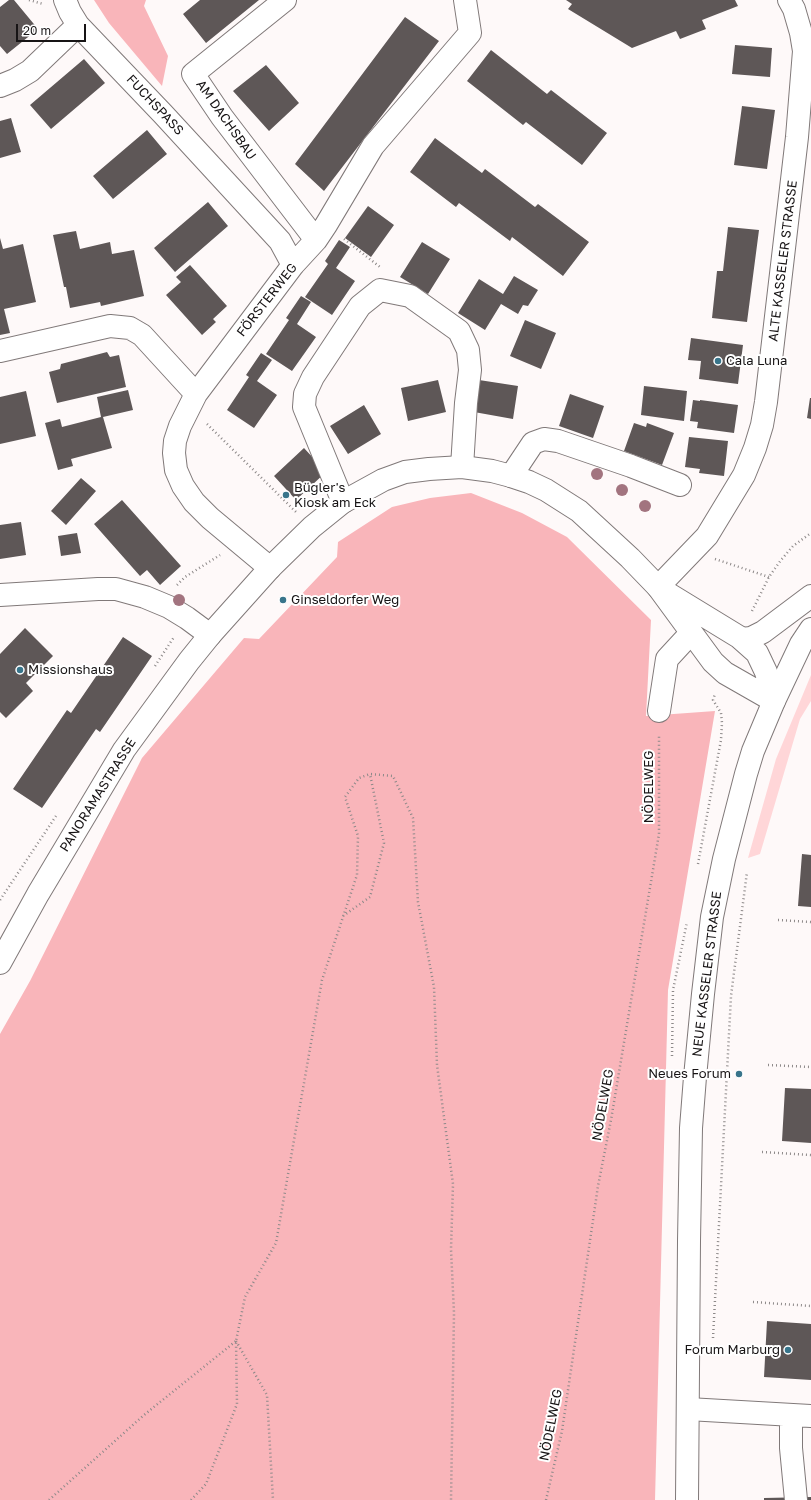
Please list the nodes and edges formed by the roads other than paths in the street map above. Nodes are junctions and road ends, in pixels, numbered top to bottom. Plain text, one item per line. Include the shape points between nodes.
1 (65, 0) edge
2 (285, 0) edge
3 (465, 0) edge
4 (789, 0) edge
5 (78, 25) junction
6 (0, 86) edge
7 (321, 233) junction
8 (293, 265) junction
9 (0, 351) edge
10 (192, 401) junction
11 (462, 467) junction
12 (511, 476) junction
13 (680, 485) dead end
14 (343, 502) junction
15 (270, 568) junction
16 (658, 587) junction
17 (0, 596) edge
18 (811, 596) edge
19 (811, 629) edge
20 (691, 633) junction
21 (210, 635) junction
22 (742, 639) junction
23 (774, 701) junction
24 (659, 711) road end
25 (0, 962) edge
26 (688, 1409) junction
27 (801, 1415) edge
28 (688, 1500) edge
29 (796, 1500) edge

1 - 5 street, FUCHSPASS
2 - 7 street, AM DACHSBAU via 193,74 248,152
3 - 7 street, FÖRSTERWEG via 470,33 373,146
4 - 16 street, ALTE KASSELER STRASSE via 794,9 804,51 797,137 766,402 755,448 744,475 707,536
5 - 6 street via 30,71
5 - 8 street, FUCHSPASS via 280,241
7 - 8 street, FÖRSTERWEG
8 - 10 street, FÖRSTERWEG
9 - 10 street via 110,326 130,328 142,335
10 - 15 street, FÖRSTERWEG via 175,441 176,470 183,486 210,518
11 - 12 street
11 - 14 street via 405,472 383,480
11 - 14 street via 470,370 468,350 459,331 410,296 380,290 360,306 317,371 305,394 304,407
12 - 13 street via 534,443 544,440 558,441
12 - 16 street via 546,490 579,511
14 - 15 street via 312,527
15 - 21 street
16 - 20 street
16 - 22 street
17 - 21 street via 98,588 116,589 161,604
18 - 22 street via 763,632
19 - 23 street, NEUE KASSELER STRASSE
20 - 23 street via 713,662 725,673
20 - 24 street via 667,659
21 - 25 street, PANORAMASTRASSE via 124,750
22 - 23 street via 757,653 766,672
23 - 26 street, NEUE KASSELER STRASSE via 751,758 725,852 703,994 691,1128
26 - 27 street
26 - 28 street, NEUE KASSELER STRASSE
27 - 29 street via 791,1448

